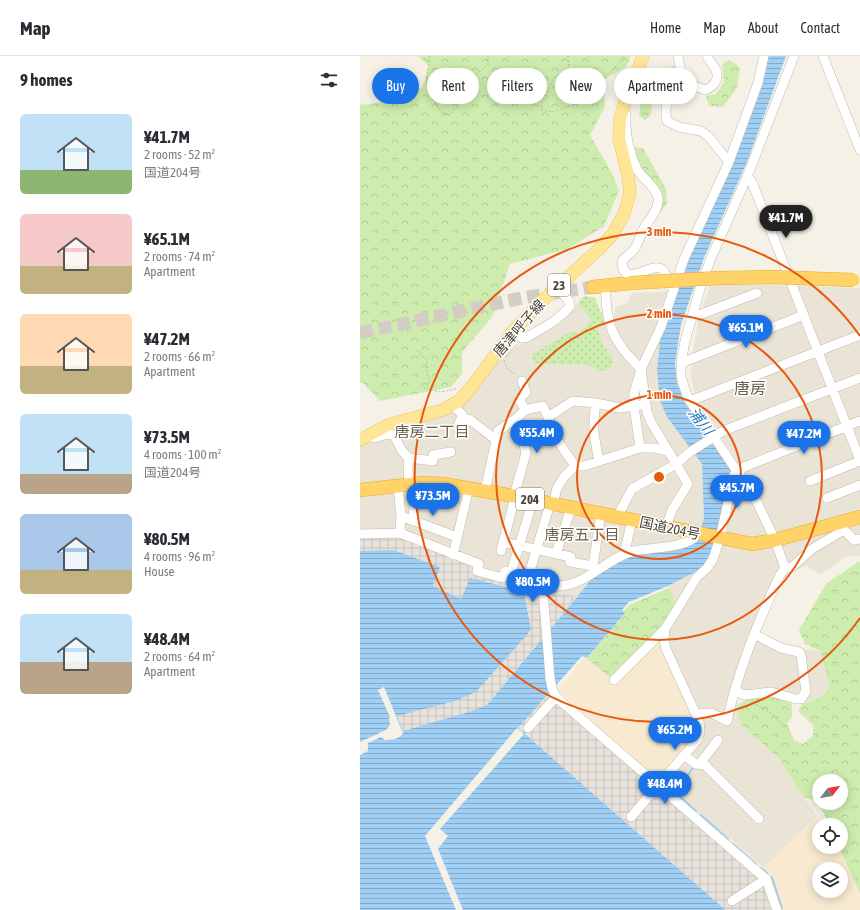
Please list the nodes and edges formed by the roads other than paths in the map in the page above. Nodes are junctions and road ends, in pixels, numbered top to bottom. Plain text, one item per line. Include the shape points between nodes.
1 (643, 56) edge
2 (678, 56) edge
3 (707, 56) edge
4 (764, 56) edge
5 (823, 56) edge
6 (790, 57) edge
7 (680, 68) edge
8 (697, 87) edge
9 (668, 104) edge
10 (624, 105) junction
11 (860, 150) edge
12 (729, 162) junction
13 (747, 177) junction
14 (856, 280) edge
15 (557, 287) junction
16 (599, 287) joint
17 (757, 293) dead end
18 (669, 301) junction
19 (804, 315) junction
20 (692, 318) junction
21 (518, 334) junction
22 (860, 335) edge
23 (817, 350) junction
24 (681, 363) junction
25 (641, 369) junction
26 (860, 378) edge
27 (522, 381) road end
28 (832, 388) junction
29 (690, 401) junction
30 (596, 403) junction
31 (646, 404) junction
32 (452, 406) junction
33 (634, 406) junction
34 (525, 410) junction
35 (548, 417) junction
36 (517, 418) junction
37 (860, 421) edge
38 (847, 426) junction
39 (714, 435) junction
40 (365, 437) edge
41 (495, 439) junction
42 (640, 448) junction
43 (668, 451) junction
44 (451, 452) dead end
45 (409, 458) junction
46 (599, 461) junction
47 (860, 461) edge
48 (676, 464) junction
49 (575, 466) junction
50 (738, 471) junction
51 (810, 481) dead end
52 (408, 485) junction
53 (860, 485) edge
54 (469, 488) junction
55 (360, 490) edge
56 (485, 491) junction
57 (514, 496) junction
58 (827, 498) dead end
59 (533, 500) junction
60 (552, 504) junction
61 (571, 508) junction
62 (601, 514) junction
63 (401, 516) junction
64 (617, 517) junction
65 (860, 517) edge
66 (632, 520) junction
67 (413, 521) junction
68 (842, 526) junction
69 (666, 527) junction
70 (400, 533) junction
71 (360, 534) edge
72 (698, 534) junction
73 (457, 537) junction
74 (720, 538) junction
75 (860, 539) edge
76 (775, 540) junction
77 (520, 546) junction
78 (536, 549) junction
79 (556, 554) junction
80 (453, 555) junction
81 (624, 555) junction
82 (785, 568) junction
83 (593, 570) junction
84 (520, 576) junction
85 (545, 583) junction
86 (665, 629) junction
87 (754, 634) junction
88 (614, 680) dead end
89 (734, 691) junction
90 (556, 698) junction
91 (697, 715) junction
92 (528, 728) dead end
93 (718, 740) dead end
94 (685, 756) junction
95 (705, 765) junction
96 (658, 785) junction
97 (631, 817) dead end
98 (759, 819) dead end
99 (766, 879) junction
100 (732, 901) dead end
101 (777, 910) edge

1 - 10 main road, 唐津呼子線 / 23
2 - 7 street
3 - 8 street via 717,70 716,82 712,88 705,90
4 - 12 street via 758,83
5 - 11 street
6 - 13 street
9 - 12 street via 665,112 667,121 679,127 701,131
10 - 15 main road, 唐津呼子線 / 23 via 619,135 630,187 624,214 613,234
10 - 18 street via 626,136 637,168 656,192 659,200 635,250 622,261 623,269 628,275 636,275 653,268 661,268 667,275
12 - 18 street via 684,259
13 - 19 street via 752,182
13 - 20 street via 711,258
14 - 16 highway, bridge via 719,278
15 - 21 main road, 唐津呼子線 / 23 via 541,302
15 - 21 street via 570,306 557,319 527,337
16 - 25 street via 613,333 624,351
17 - 20 street
18 - 25 street via 661,327
19 - 23 street
19 - 24 street
20 - 24 street
21 - 32 main road, 唐津呼子線 / 23
22 - 23 street
23 - 28 street
23 - 29 street
24 - 29 street via 681,376
25 - 31 street
25 - 33 street via 634,393
26 - 28 street
27 - 34 street via 526,392 519,399
28 - 38 street
28 - 39 street
29 - 39 street
30 - 33 street via 620,408
30 - 35 street via 573,401
30 - 46 street via 593,421
31 - 33 street
31 - 43 street via 651,422
32 - 40 main road, 唐津呼子線 / 23 via 388,425
32 - 41 street via 463,416 460,425 469,419
33 - 42 street
34 - 35 street via 543,406
34 - 36 street
35 - 49 street via 558,441
36 - 41 street via 498,431
36 - 57 street via 526,453
37 - 38 street
38 - 47 street
38 - 50 street
39 - 48 street
39 - 50 street
40 - 45 street via 394,435 402,451
41 - 56 street
42 - 43 street
42 - 46 street
43 - 48 street
44 - 45 street via 433,455 433,461
45 - 52 street
46 - 49 street
47 - 51 street
48 - 64 street via 632,489
48 - 69 street via 688,484 672,510
49 - 60 street via 557,488
50 - 74 street via 734,475
50 - 76 street via 756,500
52 - 54 highway, 国道204号 / 204 via 438,483
52 - 55 highway, 国道204号 / 204
52 - 63 street
52 - 67 street
53 - 58 street
54 - 56 highway, 国道204号 / 204
54 - 73 street
56 - 57 highway, 国道204号 / 204
57 - 59 highway, 国道204号 / 204
57 - 77 street via 502,546
59 - 60 highway, 国道204号 / 204
59 - 77 street
60 - 61 highway, 国道204号 / 204
60 - 78 street
61 - 62 highway, 国道204号 / 204
61 - 79 street
62 - 64 highway, 国道204号 / 204
62 - 83 street
63 - 67 street
63 - 70 street
64 - 66 highway, 国道204号 / 204
65 - 68 highway, 国道204号 / 204
66 - 69 highway, 国道204号 / 204
66 - 81 street
67 - 73 street
68 - 75 street via 854,540
68 - 76 highway, 国道204号 / 204
68 - 82 street via 792,567
69 - 72 highway, 国道204号 / 204
70 - 71 street
70 - 80 street
72 - 74 highway, 国道204号 / 204
72 - 81 street via 679,545
73 - 80 street
74 - 76 highway, 国道204号 / 204 via 752,544
74 - 86 street via 713,559 697,577
76 - 82 street
77 - 78 street
77 - 84 street
78 - 79 street
78 - 84 street
79 - 83 street via 571,557 570,562
80 - 84 street via 479,564 478,571 490,575 503,578 505,572
81 - 83 street
82 - 87 street
83 - 85 street via 581,580 568,585
84 - 85 street
85 - 90 street via 543,590 550,678
86 - 88 street
86 - 91 street via 666,650
87 - 89 street
87 - 89 street via 781,648 802,655 806,691 801,698 796,699 771,692 745,695
89 - 91 street via 727,721 711,713
90 - 92 street
90 - 96 street
91 - 94 street via 700,726 698,739
93 - 95 street via 702,762
94 - 95 street via 696,764
94 - 96 street
95 - 98 street
96 - 97 street
96 - 99 street
99 - 100 street
99 - 101 street

